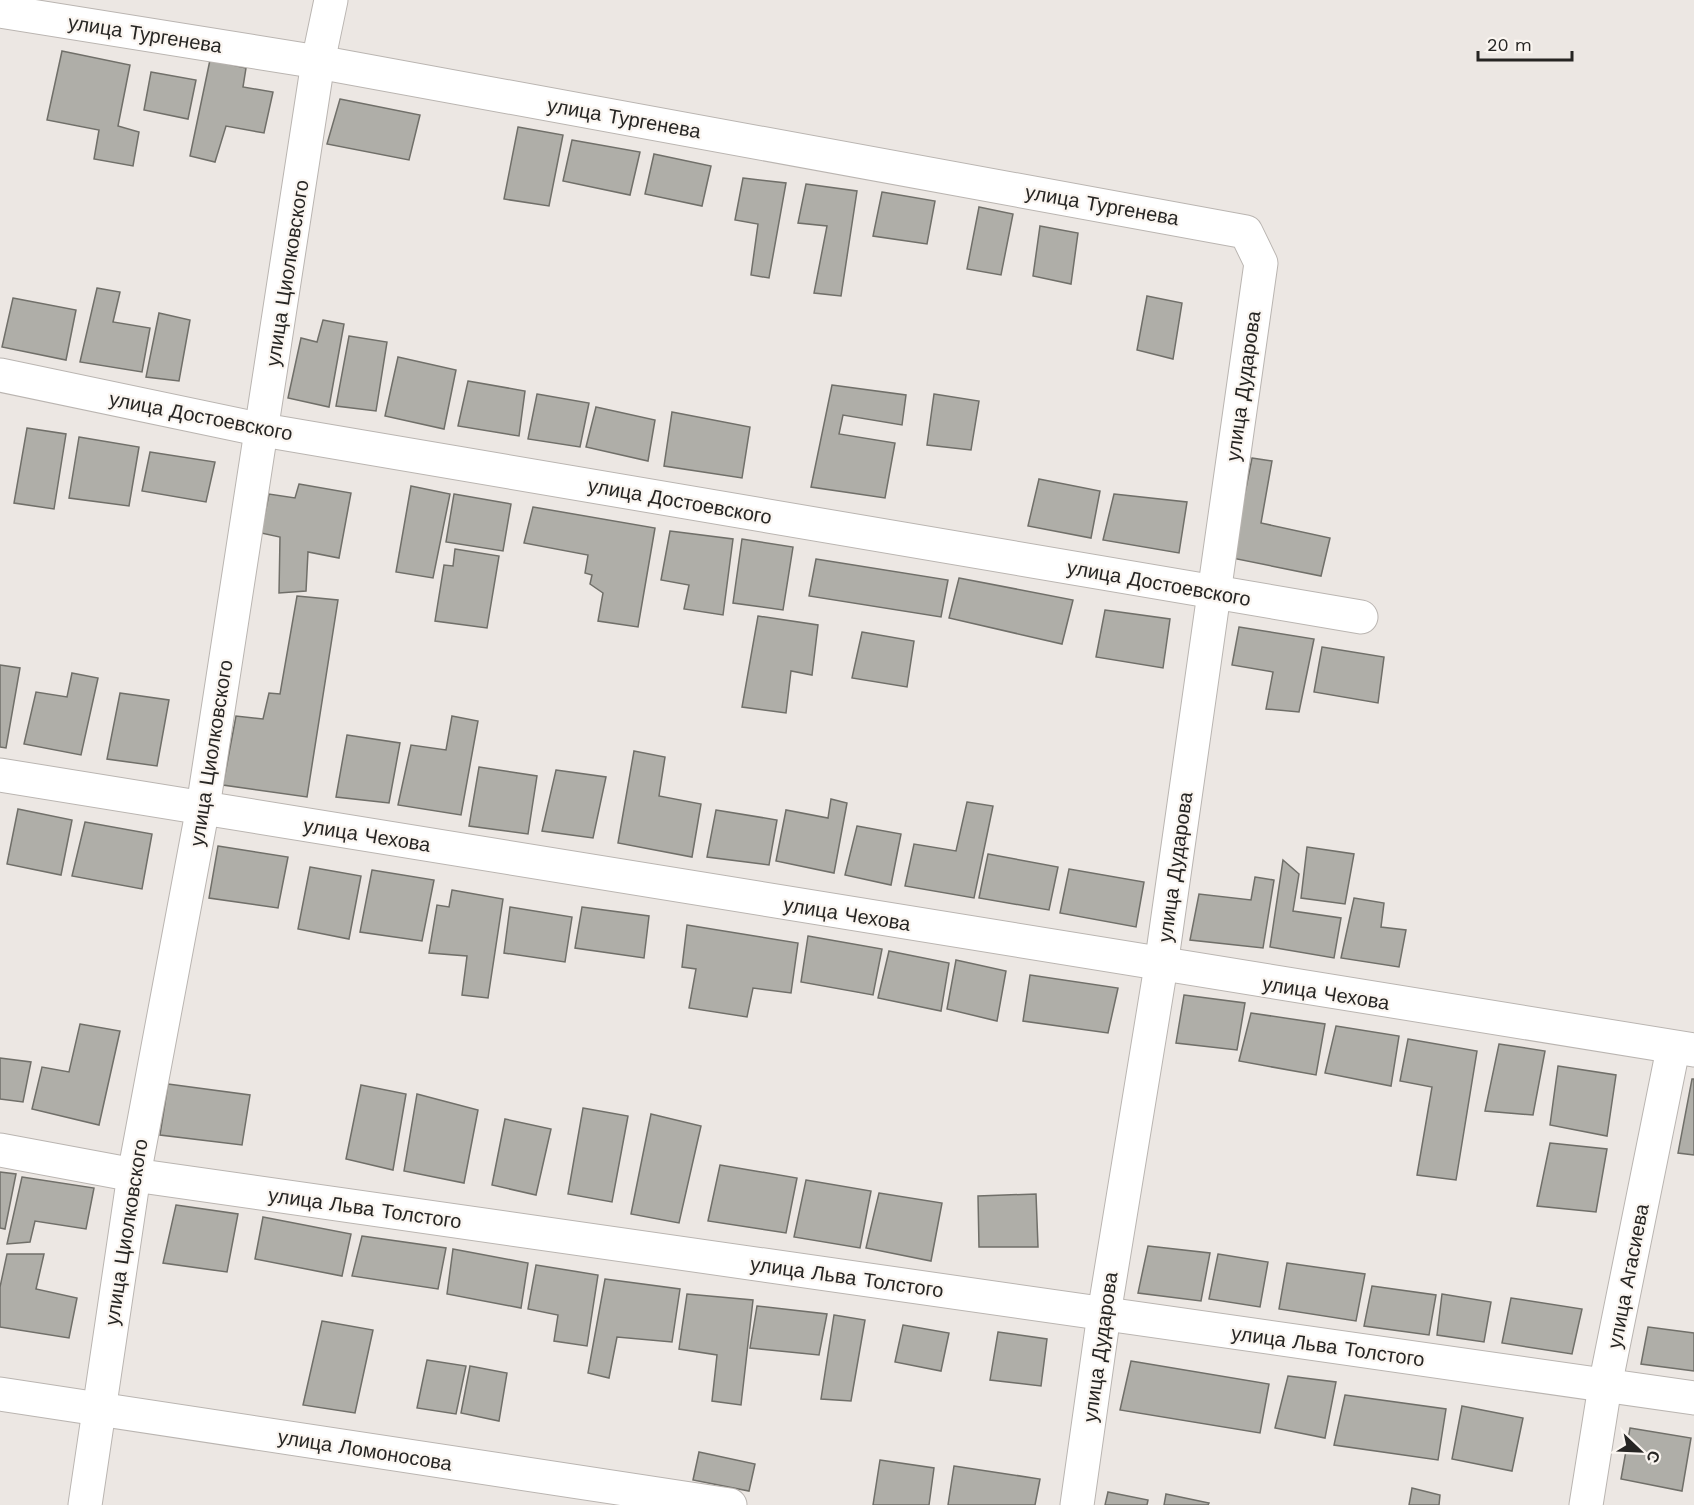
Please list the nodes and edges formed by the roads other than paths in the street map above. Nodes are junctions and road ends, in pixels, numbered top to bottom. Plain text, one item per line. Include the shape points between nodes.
1 (331, 0) edge
2 (0, 11) edge
3 (318, 62) junction
4 (1246, 232) joint
5 (0, 375) edge
6 (263, 430) junction
7 (1213, 592) junction
8 (1361, 617) dead end
9 (0, 775) edge
10 (203, 807) junction
11 (1161, 966) junction
12 (1684, 1049) edge
13 (0, 1150) edge
14 (134, 1175) junction
15 (1104, 1314) junction
16 (1605, 1386) junction
17 (0, 1394) edge
18 (1694, 1398) edge
19 (98, 1410) junction
20 (86, 1505) edge
21 (730, 1505) edge
22 (1077, 1505) edge
23 (1586, 1505) edge

1 - 3 street, улица Циолковского
2 - 3 street, улица Тургенева
3 - 4 street, улица Тургенева
3 - 6 street, улица Циолковского
4 - 7 street, улица Дударова via 1261,264
5 - 6 street, улица Достоевского
6 - 7 street, улица Достоевского
6 - 10 street, улица Циолковского
7 - 8 street, улица Достоевского
7 - 11 street, улица Дударова
9 - 10 street, улица Чехова
10 - 11 street, улица Чехова
10 - 14 street, улица Циолковского
11 - 12 street, улица Чехова
11 - 15 street, улица Дударова
12 - 16 street, улица Агасиева
13 - 14 street, улица Льва Толстого
14 - 15 street, улица Льва Толстого
14 - 19 street, улица Циолковского
15 - 16 street, улица Льва Толстого
15 - 22 street, улица Дударова
16 - 18 street, улица Льва Толстого
16 - 23 street, улица Агасиева
17 - 19 street, улица Ломоносова
19 - 20 street, улица Циолковского
19 - 21 street, улица Ломоносова

